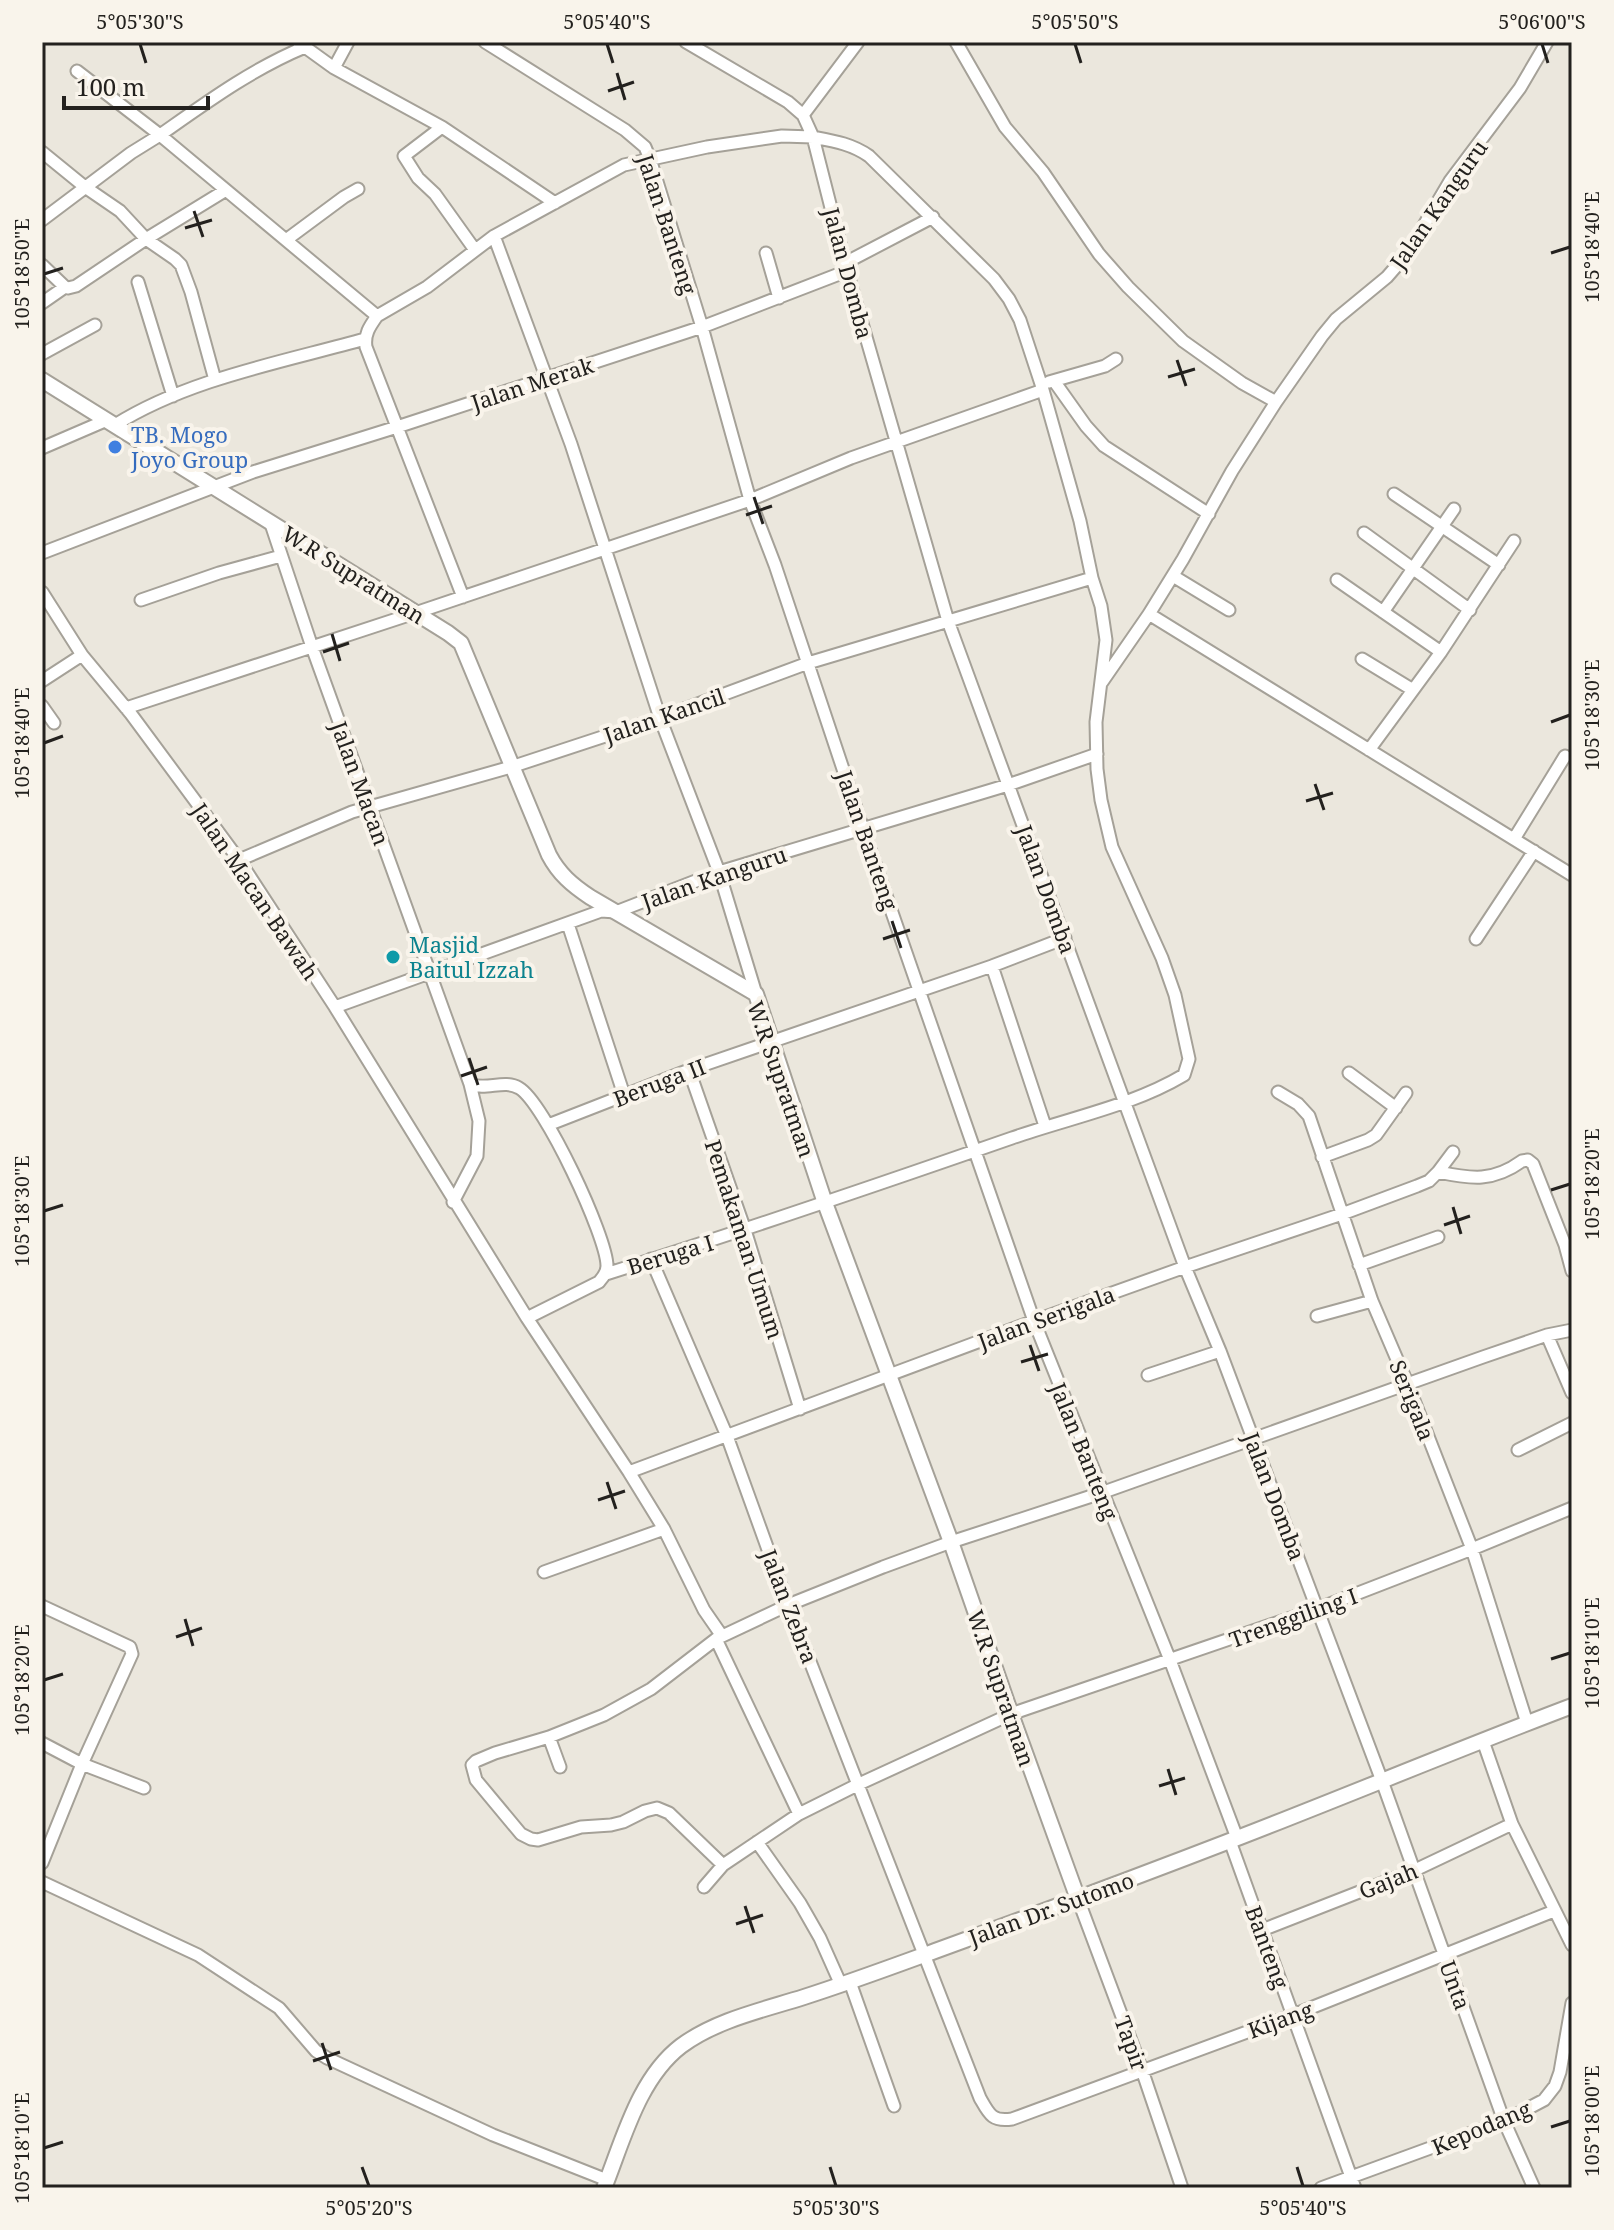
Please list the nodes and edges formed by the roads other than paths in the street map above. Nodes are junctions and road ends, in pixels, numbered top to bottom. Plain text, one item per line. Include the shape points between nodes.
1 (348, 42) edge
2 (485, 42) edge
3 (858, 42) edge
4 (956, 42) edge
5 (1547, 42) edge
6 (688, 43) edge
7 (301, 44) edge
8 (334, 68) junction
9 (77, 71) dead end
10 (803, 115) junction
11 (442, 127) junction
12 (160, 135) junction
13 (813, 137) junction
14 (42, 152) edge
15 (650, 159) junction
16 (85, 187) junction
17 (358, 189) dead end
18 (226, 190) junction
19 (555, 203) junction
20 (933, 217) junction
21 (42, 220) edge
22 (494, 236) junction
23 (146, 239) junction
24 (286, 240) junction
25 (475, 250) junction
26 (766, 253) dead end
27 (42, 265) edge
28 (846, 267) junction
29 (138, 282) dead end
30 (65, 287) junction
31 (779, 298) junction
32 (42, 303) edge
33 (377, 316) junction
34 (95, 325) dead end
35 (702, 327) junction
36 (365, 339) junction
37 (42, 354) edge
38 (1116, 359) dead end
39 (547, 378) junction
40 (42, 380) edge
41 (215, 380) junction
42 (1054, 381) junction
43 (1042, 387) junction
44 (173, 396) junction
45 (1276, 402) junction
46 (111, 422) junction
47 (397, 427) junction
48 (896, 442) junction
49 (42, 448) edge
50 (214, 487) junction
51 (1394, 494) dead end
52 (750, 500) junction
53 (1454, 509) dead end
54 (1209, 514) junction
55 (270, 521) junction
56 (1442, 525) junction
57 (1364, 533) dead end
58 (1514, 541) dead end
59 (603, 549) junction
60 (42, 553) edge
61 (281, 556) junction
62 (1499, 565) junction
63 (1413, 570) junction
64 (1173, 576) junction
65 (1092, 578) junction
66 (1337, 580) dead end
67 (42, 592) edge
68 (463, 597) junction
69 (141, 600) dead end
70 (1229, 610) dead end
71 (1470, 610) junction
72 (1383, 612) junction
73 (415, 613) junction
74 (1149, 614) junction
75 (948, 621) junction
76 (312, 647) junction
77 (1441, 652) junction
78 (82, 655) junction
79 (1362, 659) dead end
80 (808, 663) junction
81 (42, 681) edge
82 (1099, 686) junction
83 (1413, 690) junction
84 (42, 706) edge
85 (126, 708) junction
86 (660, 718) junction
87 (54, 723) dead end
88 (1369, 750) junction
89 (1097, 754) junction
90 (1565, 756) dead end
91 (511, 767) junction
92 (1008, 785) junction
93 (369, 807) junction
94 (863, 829) junction
95 (1514, 839) junction
96 (1534, 851) junction
97 (239, 860) junction
98 (719, 872) junction
99 (1572, 875) edge
100 (616, 912) junction
101 (568, 924) junction
102 (1065, 938) junction
103 (1476, 939) dead end
104 (992, 966) junction
105 (431, 974) junction
106 (919, 992) junction
107 (756, 994) junction
108 (335, 1007) junction
109 (771, 1042) junction
110 (689, 1070) junction
111 (1349, 1073) dead end
112 (470, 1084) junction
113 (1278, 1092) dead end
114 (1406, 1093) dead end
115 (624, 1095) junction
116 (1126, 1102) junction
117 (1396, 1108) junction
118 (548, 1125) junction
119 (1045, 1126) junction
120 (975, 1151) junction
121 (1453, 1152) dead end
122 (1322, 1157) junction
123 (1438, 1172) junction
124 (453, 1202) junction
125 (825, 1203) junction
126 (1342, 1214) junction
127 (745, 1230) junction
128 (1438, 1237) dead end
129 (1569, 1244) edge
130 (651, 1259) junction
131 (1359, 1265) junction
132 (1185, 1267) junction
133 (1572, 1271) edge
134 (606, 1274) junction
135 (1372, 1301) junction
136 (1317, 1316) dead end
137 (527, 1318) junction
138 (1034, 1321) junction
139 (1572, 1330) edge
140 (1547, 1335) junction
141 (1220, 1351) junction
142 (889, 1374) junction
143 (1148, 1375) dead end
144 (1408, 1385) junction
145 (1572, 1393) edge
146 (800, 1409) junction
147 (1572, 1423) edge
148 (727, 1436) junction
149 (1253, 1438) junction
150 (1518, 1450) dead end
151 (629, 1472) junction
152 (1101, 1493) junction
153 (1572, 1508) edge
154 (664, 1529) junction
155 (951, 1542) junction
156 (1472, 1549) junction
157 (544, 1572) dead end
158 (788, 1605) junction
159 (42, 1606) edge
160 (1317, 1609) junction
161 (719, 1638) junction
162 (1170, 1660) junction
163 (1572, 1706) edge
164 (1011, 1714) junction
165 (1527, 1723) junction
166 (549, 1737) junction
167 (1483, 1741) junction
168 (42, 1743) edge
169 (82, 1764) junction
170 (560, 1767) dead end
171 (1382, 1781) junction
172 (859, 1784) junction
173 (144, 1788) dead end
174 (799, 1814) junction
175 (1512, 1824) junction
176 (1234, 1840) junction
177 (757, 1842) junction
178 (42, 1863) edge
179 (723, 1865) junction
180 (1413, 1871) junction
181 (42, 1882) edge
182 (704, 1887) dead end
183 (1078, 1899) junction
184 (1554, 1911) junction
185 (1262, 1930) junction
186 (1571, 1939) edge
187 (925, 1955) junction
188 (1446, 1956) junction
189 (845, 1983) junction
190 (1572, 2003) edge
191 (1293, 2015) junction
192 (1569, 2048) edge
193 (1142, 2070) junction
194 (894, 2106) dead end
195 (1004, 2120) joint
196 (1504, 2121) junction
197 (1354, 2183) edge
198 (605, 2184) edge
199 (1182, 2188) edge
200 (1321, 2188) edge
201 (1534, 2188) edge

1 - 8 street
2 - 15 street, Jalan Banteng via 625,130 645,147
3 - 10 street
4 - 45 street via 1005,127 1128,287 1183,341
5 - 45 street, Jalan Kanguru via 1520,88 1450,181 1407,254 1329,326
6 - 10 street
7 - 8 street
7 - 12 street
8 - 11 street
9 - 12 street
10 - 13 street, Jalan Domba
11 - 19 street
11 - 25 street via 404,156
12 - 16 street
12 - 18 street
13 - 15 street via 782,136
13 - 20 street, Beruga I via 857,148
13 - 28 street, Jalan Domba
14 - 16 street
15 - 19 street via 609,172
15 - 35 street, Jalan Banteng
16 - 21 street
16 - 23 street via 120,211
17 - 24 street
18 - 23 street
18 - 24 street
19 - 22 street
20 - 28 street, Jalan Merak
20 - 43 street, Beruga I via 1009,299
22 - 25 street
22 - 39 street
23 - 30 street via 76,286
23 - 41 street via 175,259 186,276
24 - 33 street
25 - 33 street
26 - 31 street
27 - 30 street
28 - 31 street, Jalan Merak
28 - 48 street, Jalan Domba
29 - 44 street
30 - 32 street
31 - 35 street, Jalan Merak
33 - 36 street
34 - 37 street
35 - 39 street, Jalan Merak
35 - 52 street, Jalan Banteng
36 - 41 street
36 - 47 street
38 - 42 street
39 - 47 street, Jalan Merak
39 - 59 street
40 - 46 street, W.R Supratman
41 - 44 street
42 - 43 street
42 - 54 street via 1104,446
43 - 48 street
43 - 65 street, Beruga I
44 - 46 street
45 - 54 street, Jalan Kanguru
46 - 49 street
46 - 50 street, W.R Supratman
47 - 50 street, Jalan Merak
47 - 68 street
48 - 52 street
48 - 75 street, Jalan Domba
50 - 55 street, W.R Supratman
50 - 60 street, Jalan Merak
51 - 56 street
52 - 59 street
52 - 80 street, Jalan Banteng
53 - 56 street
54 - 64 street, Jalan Kanguru
55 - 61 street, Jalan Macan
55 - 73 street, W.R Supratman
56 - 62 street
56 - 63 street
57 - 63 street
58 - 62 street
59 - 68 street
59 - 86 street
61 - 69 street
61 - 76 street, Jalan Macan
62 - 71 street
63 - 71 street
63 - 72 street
64 - 70 street
64 - 74 street, Jalan Kanguru
65 - 75 street, Jalan Kancil
65 - 82 street, Beruga I via 1106,632
66 - 72 street
67 - 78 street, Jalan Macan Bawah
68 - 73 street
71 - 77 street
72 - 77 street
73 - 76 street
73 - 91 street, W.R Supratman via 461,643
74 - 82 street
74 - 88 street
75 - 80 street, Jalan Kancil
75 - 92 street, Jalan Domba
76 - 85 street
76 - 93 street, Jalan Macan
77 - 83 street
78 - 81 street
78 - 85 street, Jalan Macan Bawah
79 - 83 street
80 - 86 street, Jalan Kancil
80 - 94 street, Jalan Banteng
82 - 89 street, Beruga I
83 - 88 street
84 - 87 street
85 - 97 street, Jalan Macan Bawah
86 - 91 street, Jalan Kancil
86 - 98 street
88 - 95 street
89 - 92 street, Jalan Kanguru
89 - 116 street, Beruga I via 1107,828 1169,973 1189,1059 1184,1075
90 - 95 street
91 - 93 street, Jalan Kancil
91 - 100 street, W.R Supratman via 557,869 577,889
92 - 94 street, Jalan Kanguru
92 - 102 street, Jalan Domba
93 - 97 street, Jalan Kancil
93 - 105 street, Jalan Macan
94 - 98 street, Jalan Kanguru
94 - 106 street, Jalan Banteng
95 - 96 street
96 - 99 street
96 - 103 street
97 - 108 street, Jalan Macan Bawah
98 - 100 street, Jalan Kanguru
98 - 107 street
100 - 101 street, Jalan Kanguru via 601,911
100 - 107 street, W.R Supratman
101 - 105 street, Jalan Kanguru
101 - 115 street
102 - 104 street, Beruga II
102 - 116 street, Jalan Domba
104 - 106 street, Beruga II
104 - 119 street
105 - 108 street, Jalan Kanguru
105 - 112 street, Jalan Macan
106 - 109 street, Beruga II
106 - 120 street, Jalan Banteng
107 - 109 street, W.R Supratman
108 - 124 street, Jalan Macan Bawah
109 - 110 street, Beruga II
109 - 125 street, W.R Supratman
110 - 115 street, Beruga II
110 - 127 street, Pemakaman Umum
111 - 117 street
112 - 118 street via 520,1088
112 - 124 street, Jalan Macan via 479,1121 477,1156
113 - 122 street, Serigala via 1309,1116
114 - 117 street
115 - 118 street, Beruga II
116 - 119 street, Beruga I
116 - 132 street, Jalan Domba
117 - 122 street via 1376,1135
118 - 134 street via 571,1166 602,1244
119 - 120 street, Beruga I
120 - 125 street, Beruga I
120 - 138 street, Jalan Banteng
121 - 123 street, Jalan Serigala
122 - 126 street, Serigala
123 - 126 street, Jalan Serigala via 1429,1181
123 - 129 street via 1488,1178 1528,1160
124 - 137 street, Jalan Macan Bawah
125 - 127 street, Beruga I
125 - 142 street, W.R Supratman
126 - 131 street, Serigala
126 - 132 street, Jalan Serigala
127 - 130 street, Beruga I
127 - 146 street, Pemakaman Umum
128 - 131 street
129 - 133 street
130 - 134 street, Beruga I
130 - 148 street, Jalan Zebra
131 - 135 street, Serigala
132 - 138 street, Jalan Serigala
132 - 141 street, Jalan Domba
134 - 137 street
135 - 136 street
135 - 144 street, Serigala
137 - 151 street, Jalan Macan Bawah
138 - 142 street, Jalan Serigala
138 - 152 street, Jalan Banteng
139 - 140 street
140 - 144 street
140 - 145 street
141 - 143 street
141 - 149 street, Jalan Domba
142 - 146 street, Jalan Serigala
142 - 155 street, W.R Supratman
144 - 149 street
144 - 156 street, Serigala
146 - 148 street, Jalan Serigala
147 - 150 street
148 - 151 street, Jalan Serigala
148 - 158 street, Jalan Zebra
149 - 152 street
149 - 160 street, Jalan Domba
151 - 154 street, Jalan Macan Bawah
152 - 155 street
152 - 162 street, Jalan Banteng
153 - 156 street, Trenggiling I
154 - 157 street
154 - 161 street, Jalan Macan Bawah
155 - 158 street
155 - 164 street, W.R Supratman
156 - 160 street, Trenggiling I
156 - 165 street, Serigala
158 - 161 street
158 - 172 street, Jalan Zebra
159 - 169 street via 121,1642 132,1654
160 - 162 street, Trenggiling I
160 - 171 street, Jalan Domba
161 - 166 street via 627,1704
161 - 174 street, Jalan Macan Bawah
162 - 164 street, Trenggiling I
162 - 176 street, Jalan Banteng
163 - 165 street, Jalan Dr. Sutomo
164 - 172 street, Trenggiling I
164 - 183 street, W.R Supratman
165 - 167 street, Jalan Dr. Sutomo
166 - 170 street
166 - 179 street via 472,1765 476,1780 521,1834 538,1840 623,1822 657,1808 669,1813
167 - 171 street, Jalan Dr. Sutomo
167 - 175 street
168 - 169 street
169 - 173 street
169 - 178 street
171 - 176 street, Jalan Dr. Sutomo
171 - 180 street, Unta
172 - 174 street, Trenggiling I
172 - 187 street, Jalan Zebra
174 - 177 street, Trenggiling I
175 - 180 street, Gajah
175 - 184 street
176 - 183 street, Jalan Dr. Sutomo
176 - 185 street, Banteng
177 - 179 street, Trenggiling I
177 - 189 street via 800,1903
179 - 182 street, Trenggiling I
180 - 185 street, Gajah
180 - 188 street, Unta
181 - 198 street via 198,1955 279,2008 327,2058
183 - 187 street, Jalan Dr. Sutomo
183 - 193 street, Tapir
184 - 186 street
184 - 188 street, Kijang
185 - 191 street, Banteng
187 - 189 street, Jalan Dr. Sutomo
187 - 195 street, Jalan Zebra via 980,2098 991,2116
188 - 191 street, Kijang
188 - 196 street, Unta
189 - 194 street
189 - 198 street, Jalan Dr. Sutomo via 744,2016 680,2047 636,2107
190 - 192 street, Kepodang
191 - 193 street, Kijang
191 - 197 street, Banteng
192 - 196 street, Kepodang via 1551,2093
193 - 195 street, Kijang
193 - 199 street, Tapir
196 - 197 street, Kepodang
196 - 201 street, Unta
197 - 200 street, Kepodang

